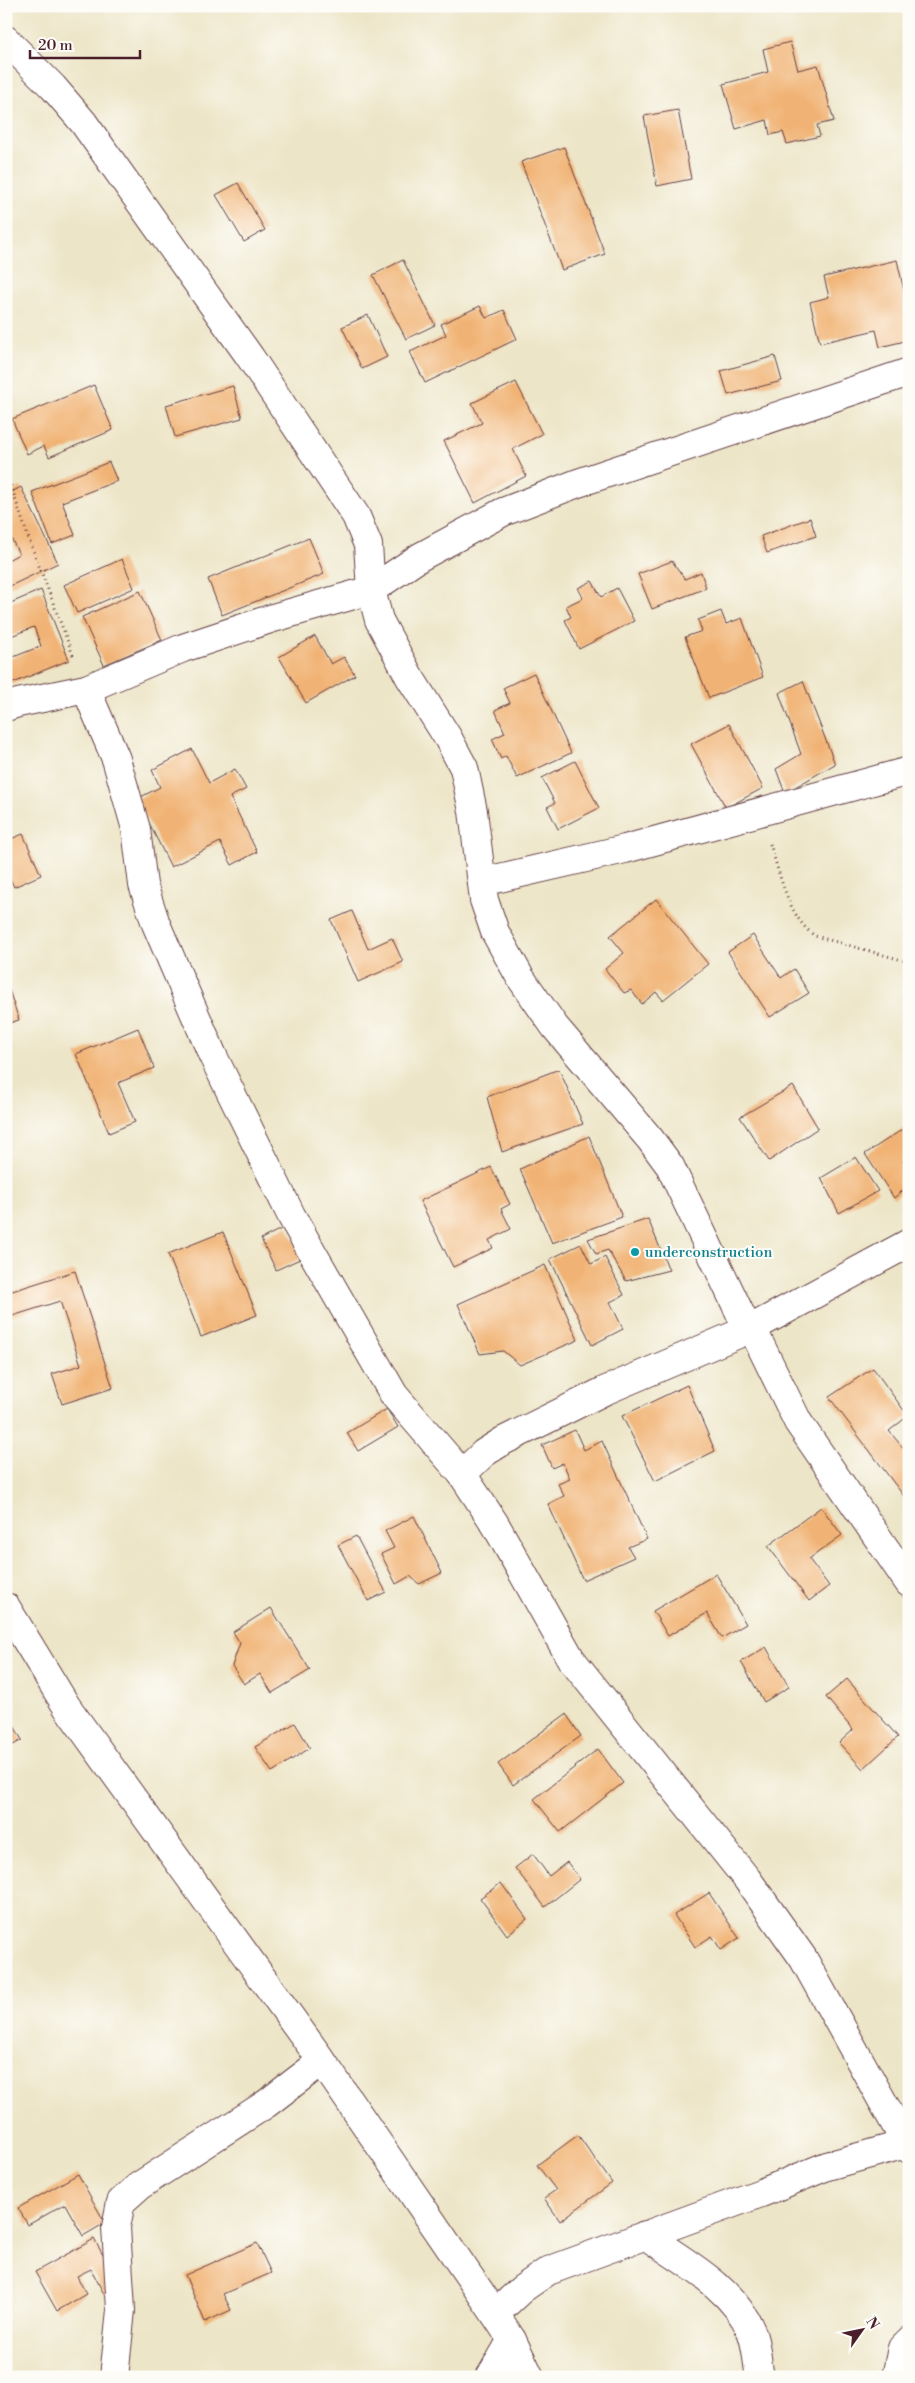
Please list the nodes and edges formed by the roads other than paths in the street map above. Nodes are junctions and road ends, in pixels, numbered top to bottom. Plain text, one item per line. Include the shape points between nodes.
1 (6, 40) edge
2 (909, 372) edge
3 (371, 590) junction
4 (86, 689) junction
5 (6, 707) edge
6 (909, 771) edge
7 (482, 882) junction
8 (908, 1246) edge
9 (750, 1329) junction
10 (462, 1474) junction
11 (909, 1582) edge
12 (6, 1607) edge
13 (322, 2061) junction
14 (908, 2145) edge
15 (645, 2235) junction
16 (495, 2314) junction
17 (909, 2341) edge
18 (501, 2364) edge
19 (114, 2377) edge
20 (530, 2377) edge
21 (760, 2377) edge
22 (896, 2377) edge

1 - 3 street via 83,122 250,357 356,516 368,545
2 - 3 street via 578,483 503,512 420,557
3 - 4 street via 183,648
3 - 7 street via 379,620 464,768
4 - 5 street
4 - 10 street via 116,759 136,829 143,885 156,924 214,1056 292,1217 374,1363 394,1395
6 - 7 street via 624,849
7 - 9 street via 484,900 495,932 520,977 555,1028 670,1166
8 - 9 street
9 - 10 street via 604,1391 512,1437 484,1453
9 - 11 street via 798,1422
10 - 14 street via 495,1524 571,1659 748,1879 802,1958
12 - 13 street via 68,1707
13 - 16 street
13 - 19 street via 266,2104 139,2186 121,2202 116,2227 121,2310
14 - 15 street via 828,2166
15 - 16 street via 548,2271
15 - 21 street via 719,2288 734,2304 752,2332
16 - 18 street
17 - 22 street via 902,2348
18 - 20 street

